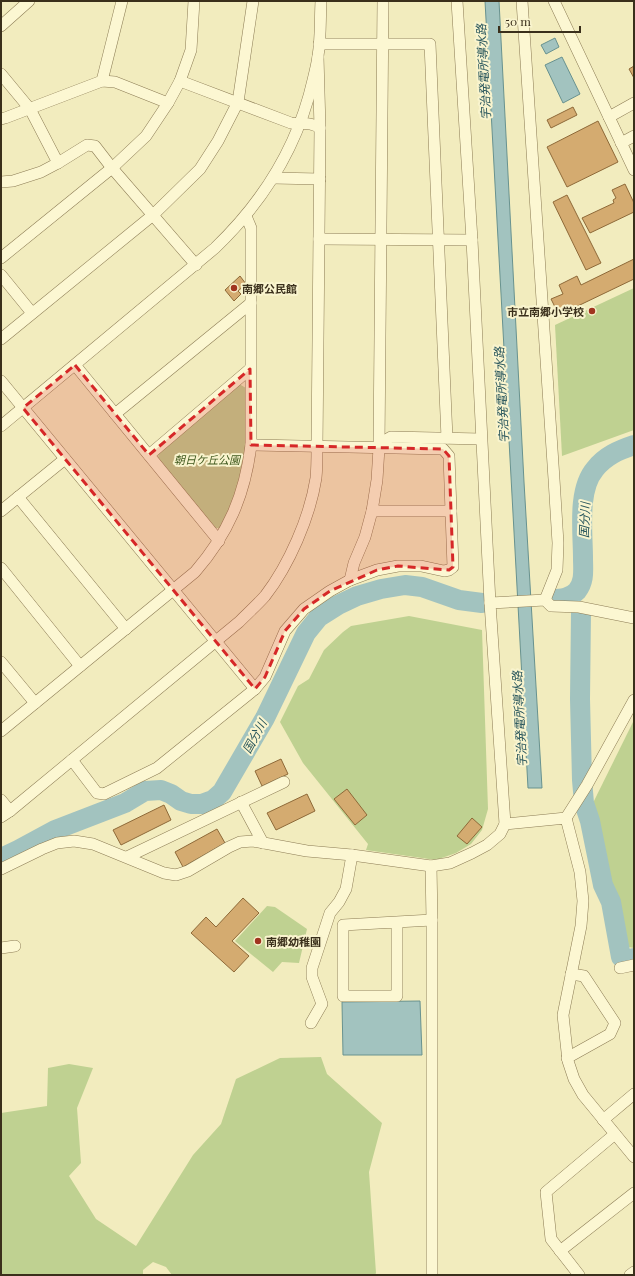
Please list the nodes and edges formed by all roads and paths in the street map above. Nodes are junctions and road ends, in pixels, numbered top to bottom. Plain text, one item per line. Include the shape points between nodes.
1 (29, 1) edge
2 (122, 1) edge
3 (194, 1) edge
4 (253, 1) edge
5 (321, 1) edge
6 (382, 1) edge
7 (457, 1) edge
8 (522, 1) edge
9 (554, 1) edge
10 (1, 26) edge
11 (319, 44) junction
12 (382, 45) junction
13 (318, 57) junction
14 (1, 74) edge
15 (102, 81) junction
16 (180, 81) junction
17 (238, 102) junction
18 (168, 103) junction
19 (634, 103) edge
20 (30, 109) junction
21 (609, 117) junction
22 (1, 119) edge
23 (300, 125) junction
24 (320, 128) junction
25 (634, 136) edge
26 (621, 143) junction
27 (58, 163) junction
28 (112, 168) junction
29 (634, 170) edge
30 (273, 178) junction
31 (320, 179) junction
32 (1, 182) edge
33 (152, 215) junction
34 (246, 216) junction
35 (319, 239) junction
36 (381, 240) junction
37 (438, 240) junction
38 (472, 240) junction
39 (1, 258) edge
40 (196, 265) junction
41 (1, 275) edge
42 (251, 303) junction
43 (32, 313) junction
44 (1, 339) edge
45 (75, 365) junction
46 (250, 369) junction
47 (1, 381) edge
48 (23, 408) junction
49 (115, 414) junction
50 (1, 426) edge
51 (447, 438) junction
52 (481, 439) junction
53 (251, 445) junction
54 (317, 447) junction
55 (379, 448) junction
56 (148, 455) junction
57 (65, 458) junction
58 (18, 497) junction
59 (1, 511) edge
60 (372, 511) junction
61 (451, 511) junction
62 (219, 541) junction
63 (1, 568) edge
64 (350, 580) junction
65 (174, 590) junction
66 (545, 600) junction
67 (490, 603) junction
68 (634, 618) edge
69 (126, 629) junction
70 (216, 642) junction
71 (1, 662) edge
72 (80, 666) junction
73 (255, 689) junction
74 (634, 700) edge
75 (34, 703) junction
76 (1, 731) edge
77 (72, 760) junction
78 (284, 782) dead end
79 (1, 800) edge
80 (241, 802) junction
81 (6, 814) edge
82 (566, 818) junction
83 (505, 824) junction
84 (263, 843) junction
85 (352, 855) junction
86 (126, 857) junction
87 (431, 866) junction
88 (1, 869) edge
89 (432, 920) junction
90 (396, 922) junction
91 (14, 946) dead end
92 (1, 948) edge
93 (634, 965) edge
94 (620, 968) dead end
95 (571, 974) junction
96 (311, 1023) dead end
97 (567, 1058) junction
98 (634, 1094) edge
99 (603, 1120) junction
100 (615, 1134) junction
101 (634, 1157) edge
102 (634, 1193) edge
103 (560, 1251) junction
104 (634, 1272) edge
105 (432, 1275) edge
106 (579, 1275) edge
107 (630, 1275) edge

1 - 10 street
2 - 15 street
3 - 16 street via 191,50
4 - 17 street
5 - 11 street
6 - 12 street
7 - 38 street
8 - 66 street via 558,543 557,570
9 - 21 street
11 - 12 street
11 - 13 street
12 - 36 street
12 - 37 street via 430,44
13 - 23 street
13 - 24 street
14 - 20 street
15 - 18 street via 115,82
15 - 20 street
16 - 17 street
16 - 18 street
17 - 23 street
17 - 33 street via 200,169
18 - 28 street via 146,136
19 - 21 street
20 - 22 street
20 - 27 street
21 - 26 street
23 - 24 street via 314,124
23 - 30 street
24 - 31 street
25 - 26 street
26 - 29 street
27 - 28 street via 87,145 96,146
27 - 32 street via 41,172 14,181
28 - 33 street
28 - 39 street
30 - 31 street
30 - 34 street
31 - 35 street
33 - 40 street
33 - 43 street
34 - 40 street
34 - 42 street via 251,228
35 - 36 street
35 - 54 street
36 - 37 street
36 - 55 street
37 - 38 street
37 - 51 street
38 - 52 street
40 - 45 street
41 - 43 street
42 - 46 street
42 - 49 street
43 - 44 street
45 - 48 street
45 - 49 street
46 - 53 street
46 - 56 street
47 - 48 street
48 - 50 street
48 - 57 street
49 - 56 street
51 - 52 street
51 - 55 street via 391,438 384,441
52 - 67 street
53 - 54 street
53 - 62 street via 244,486 235,511
54 - 55 street
54 - 70 street via 316,478 296,543 265,596
55 - 60 street
55 - 61 street via 443,450 449,456
56 - 62 street
57 - 58 street
57 - 65 street
58 - 59 street
58 - 69 street
60 - 61 street
60 - 64 street
61 - 64 street via 453,567 449,570 398,566 377,570
62 - 65 street via 195,572
63 - 72 street
64 - 73 street via 304,609 285,631 265,677
65 - 69 street
65 - 70 street
66 - 67 street
66 - 68 street via 552,606
67 - 83 street
69 - 72 street
70 - 73 street
70 - 77 street
71 - 75 street
72 - 75 street
73 - 77 street via 157,768 104,794 97,792
74 - 82 street
75 - 76 street
77 - 81 street
78 - 80 street
79 - 81 street
80 - 84 street
80 - 86 street
82 - 83 street
82 - 95 street via 580,872 583,901 581,926
83 - 87 street via 500,834 487,845 450,863
84 - 85 street via 307,851
84 - 86 street via 240,842 176,875 164,873
85 - 87 street
85 - 96 street via 346,889 330,913 312,968 312,977 322,1004
86 - 88 street via 93,844 74,841 57,843
87 - 89 street
89 - 90 street
89 - 105 street
90 - 90 street via 343,925 343,996 397,996
91 - 92 street
93 - 94 street
95 - 97 street via 563,1015
95 - 97 street via 584,976 615,1023 610,1034
97 - 99 street via 580,1090
98 - 99 street
99 - 100 street
100 - 101 street
100 - 103 street via 546,1192 551,1239
102 - 103 street
103 - 106 street
104 - 107 street

